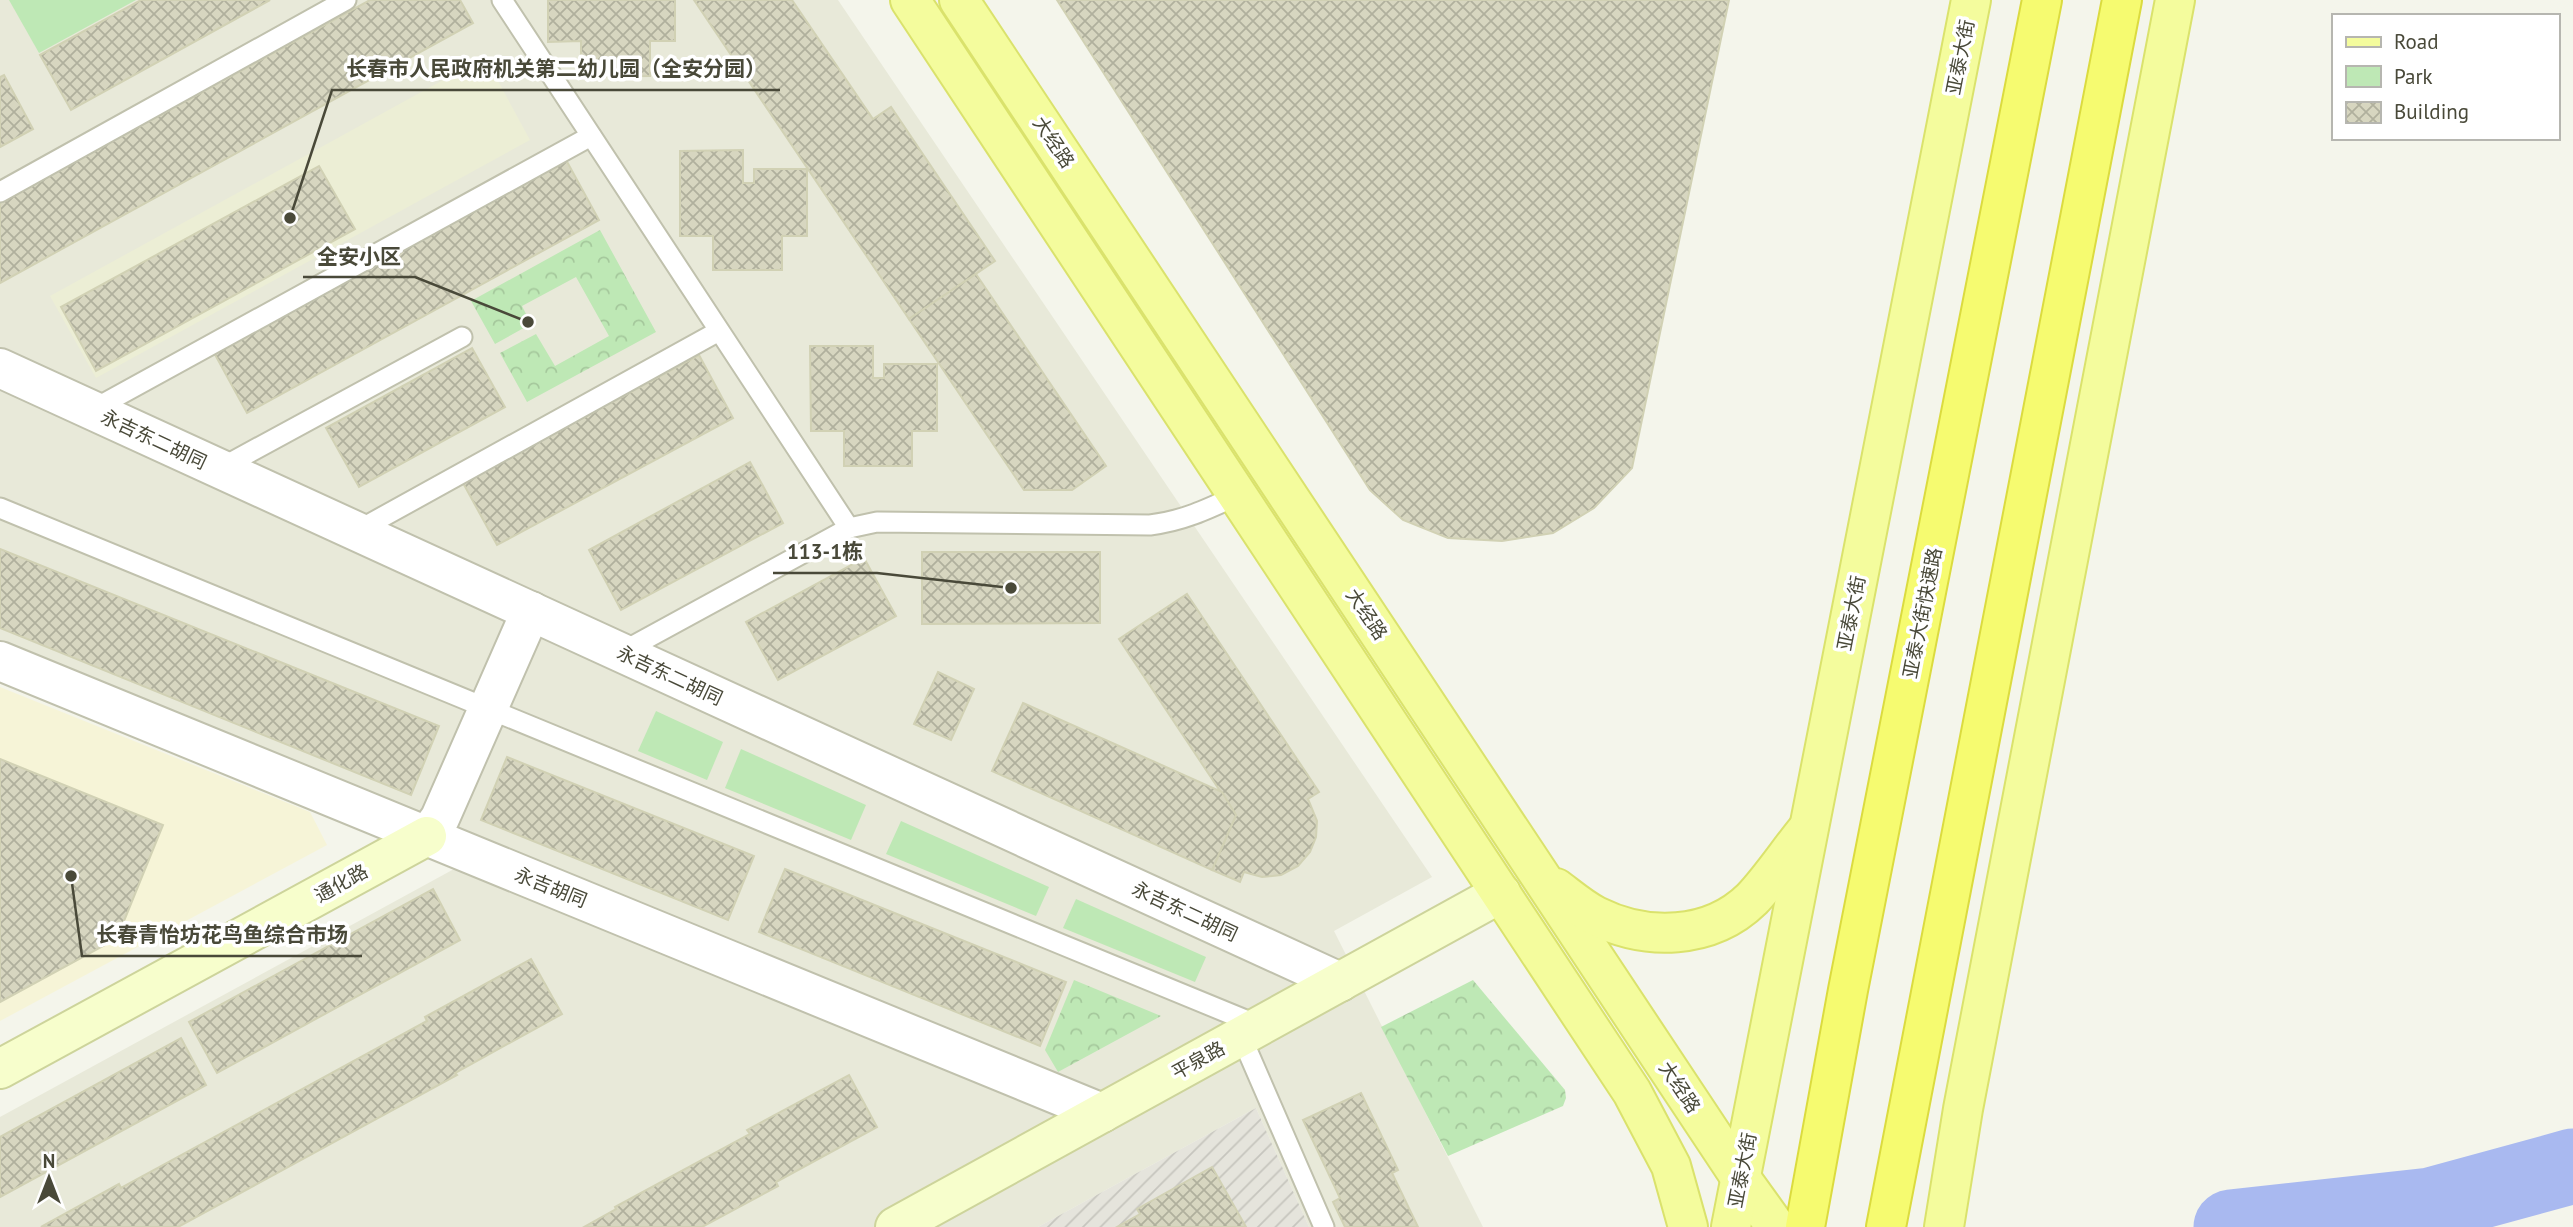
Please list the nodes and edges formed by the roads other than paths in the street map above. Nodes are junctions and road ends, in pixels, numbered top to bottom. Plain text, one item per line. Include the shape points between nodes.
1 (346, 0) edge
2 (502, 0) edge
3 (910, 0) edge
4 (960, 0) edge
5 (1971, 0) edge
6 (2042, 0) edge
7 (2122, 0) edge
8 (2175, 0) edge
9 (591, 136) junction
10 (0, 192) edge
11 (719, 331) junction
12 (462, 337) dead end
13 (0, 368) edge
14 (92, 410) junction
15 (219, 469) junction
16 (1238, 495) junction
17 (0, 508) edge
18 (849, 528) junction
19 (357, 531) junction
20 (531, 611) junction
21 (620, 653) junction
22 (0, 661) edge
23 (488, 708) junction
24 (1809, 827) junction
25 (427, 836) junction
26 (1542, 879) junction
27 (1501, 893) junction
28 (1340, 982) junction
29 (1251, 1031) junction
30 (0, 1069) edge
31 (1102, 1113) junction
32 (1740, 1177) junction
33 (895, 1227) edge
34 (1324, 1227) edge
35 (1688, 1227) edge
36 (1731, 1227) edge
37 (1776, 1227) edge
38 (1805, 1227) edge
39 (1886, 1227) edge
40 (1944, 1227) edge

1 - 10 lane
2 - 9 lane
3 - 16 main road
4 - 26 main road, 大经路
5 - 24 main road, 亚泰大街
6 - 38 highway, 亚泰大街快速路
7 - 39 highway
8 - 40 main road
9 - 11 lane
9 - 14 lane
11 - 18 lane
11 - 19 lane
12 - 15 lane
13 - 14 street, 永吉东二胡同
14 - 15 street, 永吉东二胡同
15 - 19 street, 永吉东二胡同
16 - 18 lane via 1196,515 1150,525 877,522
16 - 27 main road
17 - 23 lane
18 - 21 lane
19 - 20 street, 永吉东二胡同
20 - 21 street, 永吉东二胡同
20 - 23 street
21 - 28 street, 永吉东二胡同
22 - 25 street, 永吉胡同
23 - 25 street via 440,818
23 - 29 lane
24 - 26 main road via 1751,899 1723,922 1681,933 1642,932 1595,916
24 - 32 main road, 亚泰大街
25 - 30 street, 通化路
25 - 31 street, 永吉胡同
26 - 32 main road, 大经路
27 - 28 street, 平泉路
27 - 35 main road via 1632,1093 1671,1166
28 - 29 street, 平泉路
29 - 31 street, 平泉路
29 - 34 lane
31 - 33 street, 平泉路
32 - 36 main road, 亚泰大街
32 - 37 main road, 大经路

